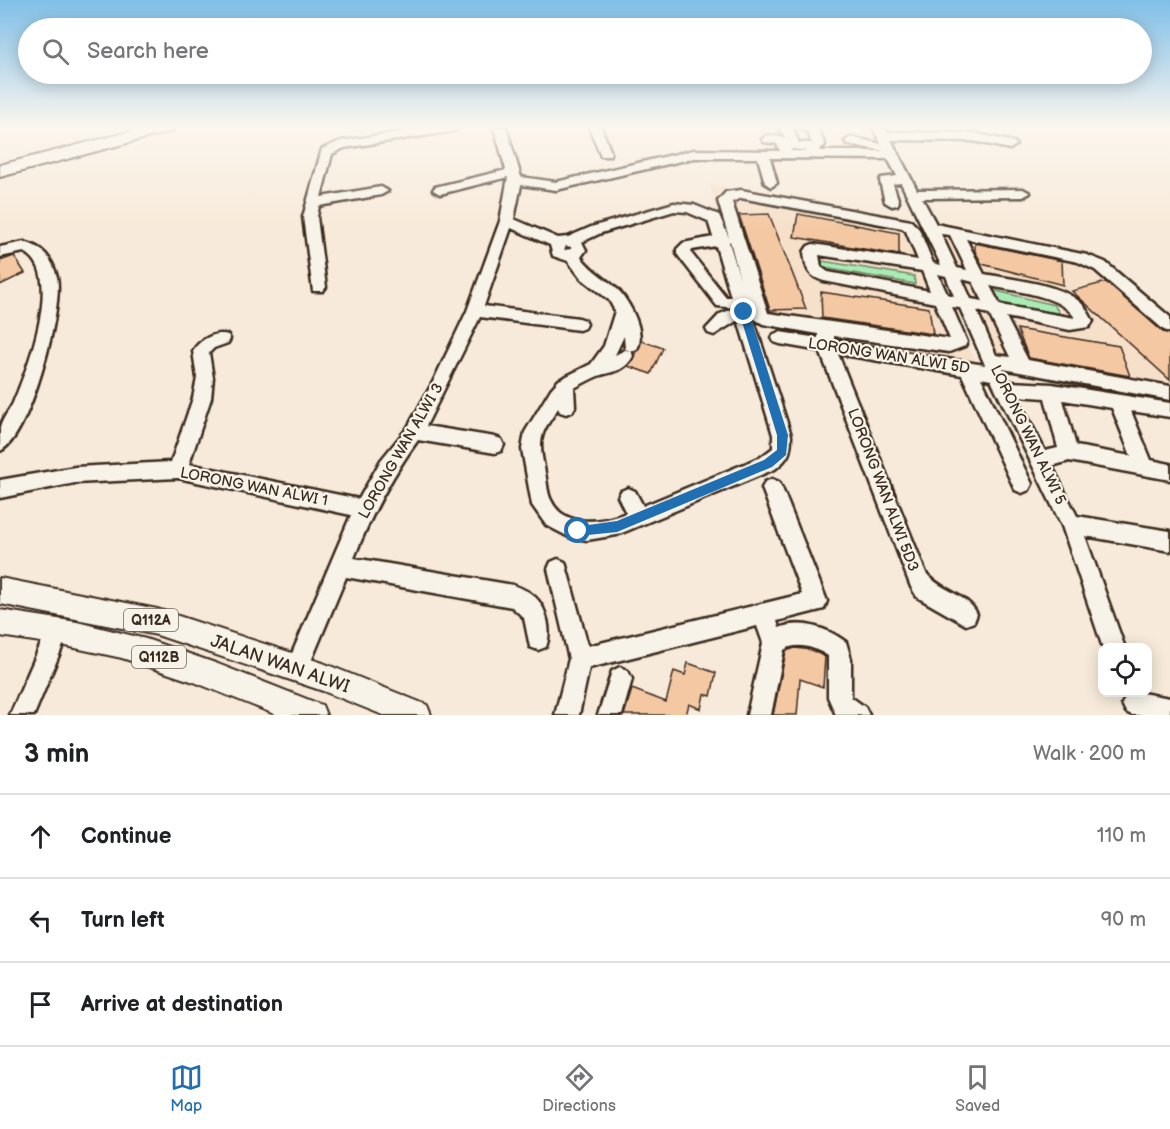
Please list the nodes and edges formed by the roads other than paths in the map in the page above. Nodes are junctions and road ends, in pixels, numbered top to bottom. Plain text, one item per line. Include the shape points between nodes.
1 (25, 160) edge
2 (323, 160) edge
3 (510, 160) edge
4 (667, 160) edge
5 (765, 160) edge
6 (895, 160) edge
7 (1, 167) edge
8 (514, 176) junction
9 (905, 179) junction
10 (771, 183) dead end
11 (440, 190) dead end
12 (381, 191) dead end
13 (1023, 193) dead end
14 (914, 194) junction
15 (892, 202) dead end
16 (312, 203) junction
17 (507, 221) junction
18 (931, 227) junction
19 (955, 231) junction
20 (723, 240) junction
21 (568, 247) junction
22 (0, 252) edge
23 (928, 267) junction
24 (952, 271) junction
25 (977, 276) junction
26 (318, 287) dead end
27 (942, 298) junction
28 (966, 303) junction
29 (742, 306) junction
30 (993, 308) junction
31 (475, 311) junction
32 (623, 311) junction
33 (579, 324) dead end
34 (1170, 326) edge
35 (714, 328) dead end
36 (826, 337) junction
37 (780, 338) dead end
38 (222, 339) dead end
39 (1023, 366) junction
40 (597, 369) junction
41 (968, 369) junction
42 (998, 374) junction
43 (565, 385) junction
44 (1052, 391) junction
45 (1170, 393) edge
46 (1119, 402) junction
47 (566, 407) dead end
48 (1170, 410) edge
49 (414, 432) junction
50 (0, 443) edge
51 (495, 445) dead end
52 (1069, 453) junction
53 (1039, 461) junction
54 (1144, 467) junction
55 (178, 470) junction
56 (1170, 472) edge
57 (1022, 484) dead end
58 (771, 488) dead end
59 (0, 489) edge
60 (628, 497) dead end
61 (364, 509) junction
62 (639, 518) junction
63 (1071, 524) junction
64 (1170, 541) edge
65 (342, 566) junction
66 (558, 569) dead end
67 (0, 591) edge
68 (763, 614) junction
69 (966, 614) dead end
70 (0, 622) edge
71 (58, 631) junction
72 (538, 639) dead end
73 (774, 643) junction
74 (1112, 643) edge
75 (580, 659) junction
76 (296, 670) junction
77 (620, 679) dead end
78 (1133, 704) edge
79 (1170, 710) edge
80 (22, 715) edge
81 (312, 715) edge
82 (417, 715) edge
83 (567, 715) edge
84 (610, 715) edge
85 (759, 715) edge
86 (857, 715) edge

1 - 7 highway
2 - 16 street
3 - 8 street, LORONG WAN ALWI 3
4 - 8 street via 556,186
5 - 10 street
6 - 9 street, LORONG WAN ALWI 5
8 - 11 street
8 - 17 street, LORONG WAN ALWI 3
9 - 14 street, LORONG WAN ALWI 5
9 - 15 street via 886,181
12 - 16 street
13 - 14 street
14 - 18 street, LORONG WAN ALWI 5
16 - 26 street
17 - 21 street
17 - 31 street, LORONG WAN ALWI 3
18 - 19 street
18 - 24 street, LORONG WAN ALWI 5
19 - 25 street
19 - 34 street via 1082,258 1100,266
20 - 21 street via 710,215 682,207
20 - 29 street
20 - 29 street via 688,246 684,254 722,302
21 - 32 street via 586,274 614,296
22 - 50 street via 20,246 35,251 49,269 52,292 42,344 20,406
23 - 24 street
23 - 27 street
23 - 27 street via 820,249 811,252 814,270 824,276
23 - 36 street via 912,229 903,223 741,194 727,197 758,313
24 - 25 street
24 - 28 street, LORONG WAN ALWI 5
25 - 30 street
25 - 30 street via 1060,297 1078,309 1085,321 1070,324
27 - 28 street
27 - 36 street via 959,339 957,345
28 - 30 street
28 - 42 street, LORONG WAN ALWI 5
29 - 35 street
29 - 62 street via 784,448 779,456 754,461
30 - 39 street
31 - 33 street
31 - 49 street, LORONG WAN ALWI 3
32 - 40 street via 617,335
32 - 40 street via 632,331 628,351 613,367
36 - 37 street, LORONG WAN ALWI 5D
36 - 41 street, LORONG WAN ALWI 5D
36 - 69 street, LORONG WAN ALWI 5D3 via 918,580 925,589
38 - 55 street via 201,351 206,378
39 - 42 street
39 - 45 street
40 - 43 street
41 - 42 street, LORONG WAN ALWI 5D
41 - 57 street
42 - 44 street
42 - 53 street, LORONG WAN ALWI 5
43 - 47 street
43 - 62 street via 531,442 543,505 561,524 578,531 617,526
44 - 46 street
44 - 52 street
46 - 48 street
46 - 54 street
49 - 51 street
49 - 61 street, LORONG WAN ALWI 3 via 388,466
52 - 53 street
52 - 54 street
53 - 63 street, LORONG WAN ALWI 5
54 - 56 street
55 - 59 street, LORONG WAN ALWI 1 via 75,475
55 - 61 street, LORONG WAN ALWI 1
58 - 68 street via 816,601
60 - 62 street
61 - 65 street, LORONG WAN ALWI 3
63 - 64 street
63 - 74 street, LORONG WAN ALWI 5
65 - 72 street via 525,600 532,607
65 - 76 street, LORONG WAN ALWI 3
66 - 75 street
67 - 76 main road, JALAN WAN ALWI / Q112A via 157,622
68 - 73 street
68 - 75 street
70 - 71 main road, JALAN WAN ALWI / Q112B
71 - 80 street
71 - 81 main road, JALAN WAN ALWI / Q112B via 123,645
73 - 85 street
73 - 86 street via 785,636 799,635 835,647 839,654 840,702 847,712
75 - 83 street
76 - 82 main road, JALAN WAN ALWI / Q112A
77 - 84 street
78 - 79 street

